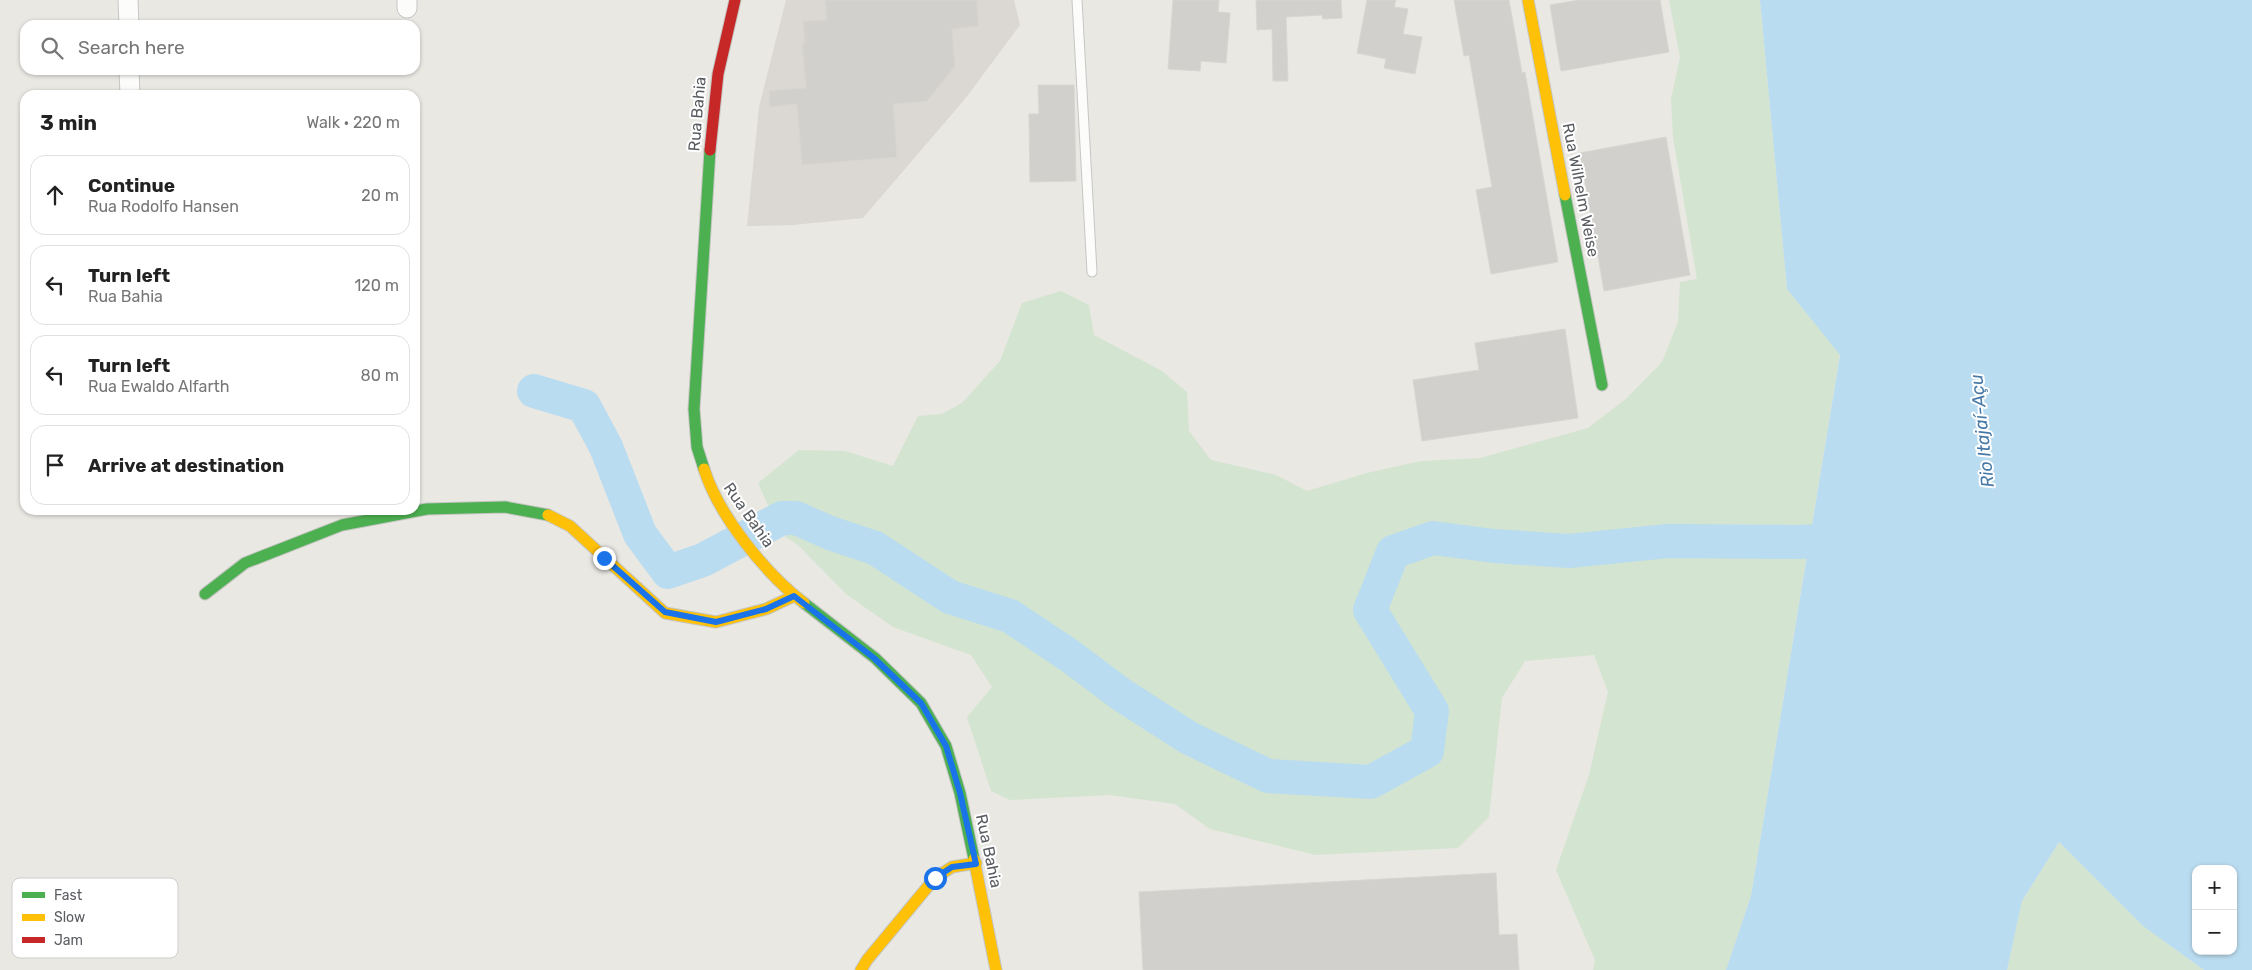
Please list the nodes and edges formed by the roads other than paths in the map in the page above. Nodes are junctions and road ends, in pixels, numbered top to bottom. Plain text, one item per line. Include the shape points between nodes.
1 (128, 0) edge
2 (735, 0) edge
3 (1077, 0) edge
4 (1528, 0) edge
5 (129, 20) edge
6 (129, 75) edge
7 (130, 90) edge
8 (1092, 272) dead end
9 (1602, 385) dead end
10 (420, 510) edge
11 (395, 515) edge
12 (205, 594) dead end
13 (794, 596) junction
14 (976, 864) junction
15 (861, 970) edge
16 (996, 970) edge

1 - 5 street
2 - 13 street, Rua Bahia via 717,72 712,119 694,409 697,448 710,488 732,523 758,558
3 - 8 lane
4 - 9 street, Rua Wilhelm Weise
6 - 7 street
10 - 13 street via 505,507 552,516 570,526 665,612 716,622 766,609
11 - 12 street via 342,525 245,563
13 - 14 street, Rua Bahia via 874,658 921,703 946,746
14 - 15 street via 952,867 935,878
14 - 16 street, Rua Bahia

